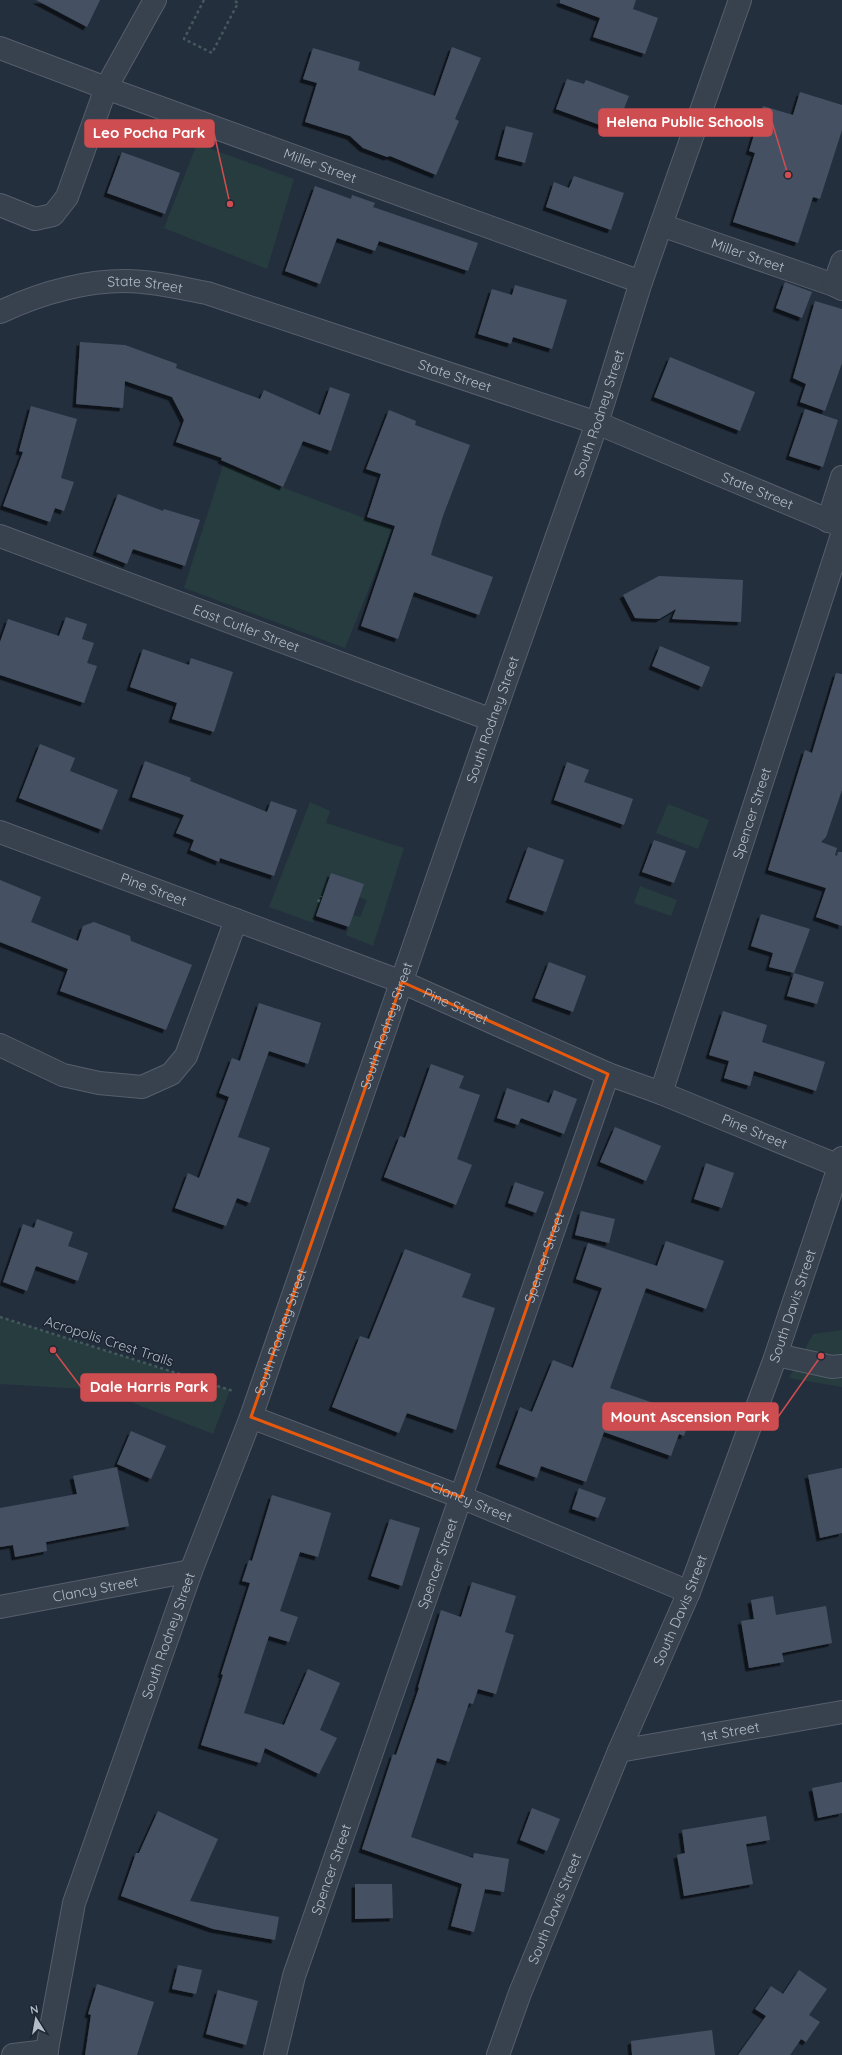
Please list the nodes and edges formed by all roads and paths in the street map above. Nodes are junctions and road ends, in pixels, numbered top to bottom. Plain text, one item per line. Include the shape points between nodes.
1 (155, 0) edge
2 (204, 0) edge
3 (233, 0) edge
4 (740, 0) edge
5 (0, 48) edge
6 (106, 88) junction
7 (0, 205) edge
8 (661, 225) junction
9 (842, 262) edge
10 (641, 282) junction
11 (838, 287) edge
12 (0, 312) edge
13 (598, 423) junction
14 (842, 477) edge
15 (837, 527) edge
16 (0, 536) edge
17 (492, 720) junction
18 (0, 832) edge
19 (321, 896) dead end
20 (318, 902) dead end
21 (236, 920) junction
22 (402, 982) junction
23 (0, 1045) edge
24 (608, 1074) junction
25 (662, 1093) junction
26 (841, 1162) edge
27 (0, 1317) edge
28 (776, 1355) junction
29 (842, 1366) edge
30 (254, 1408) junction
31 (461, 1497) junction
32 (191, 1571) junction
33 (689, 1592) junction
34 (0, 1607) edge
35 (842, 1712) edge
36 (619, 1751) junction
37 (47, 2053) edge
38 (13, 2055) edge
39 (275, 2055) edge
40 (498, 2055) edge

1 - 6 street
2 - 3 path via 184,39 212,53 238,3
4 - 8 street, South Rodney Street
5 - 6 street, Miller Street
6 - 7 street via 67,197 53,215 35,219
6 - 10 street, Miller Street
8 - 10 street, South Rodney Street
8 - 11 street, Miller Street
9 - 11 street
10 - 13 street, South Rodney Street
12 - 13 street, State Street via 26,300 81,284 125,280 172,286 207,293
13 - 15 street, State Street
13 - 17 street, South Rodney Street
14 - 15 street, Spencer Street
15 - 25 street, Spencer Street
16 - 17 street, East Cutler Street
17 - 22 street, South Rodney Street
18 - 21 street, Pine Street
19 - 20 path
21 - 22 street, Pine Street
21 - 23 street via 186,1056 171,1074 142,1087 99,1083 63,1075
22 - 24 street, Pine Street
22 - 30 street, South Rodney Street
24 - 25 street, Pine Street
24 - 31 street, Spencer Street
25 - 26 street, Pine Street
26 - 28 street, South Davis Street
27 - 30 path, Acropolis Crest Trails
28 - 29 street via 832,1367
28 - 33 street, South Davis Street
30 - 31 street, Clancy Street
30 - 32 street, South Rodney Street
31 - 33 street, Clancy Street
31 - 39 street, Spencer Street via 294,1976
32 - 34 street, Clancy Street
32 - 37 street, South Rodney Street via 74,1903
33 - 36 street, South Davis Street
35 - 36 street, 1st Street
36 - 40 street, South Davis Street via 520,1993
37 - 38 street

